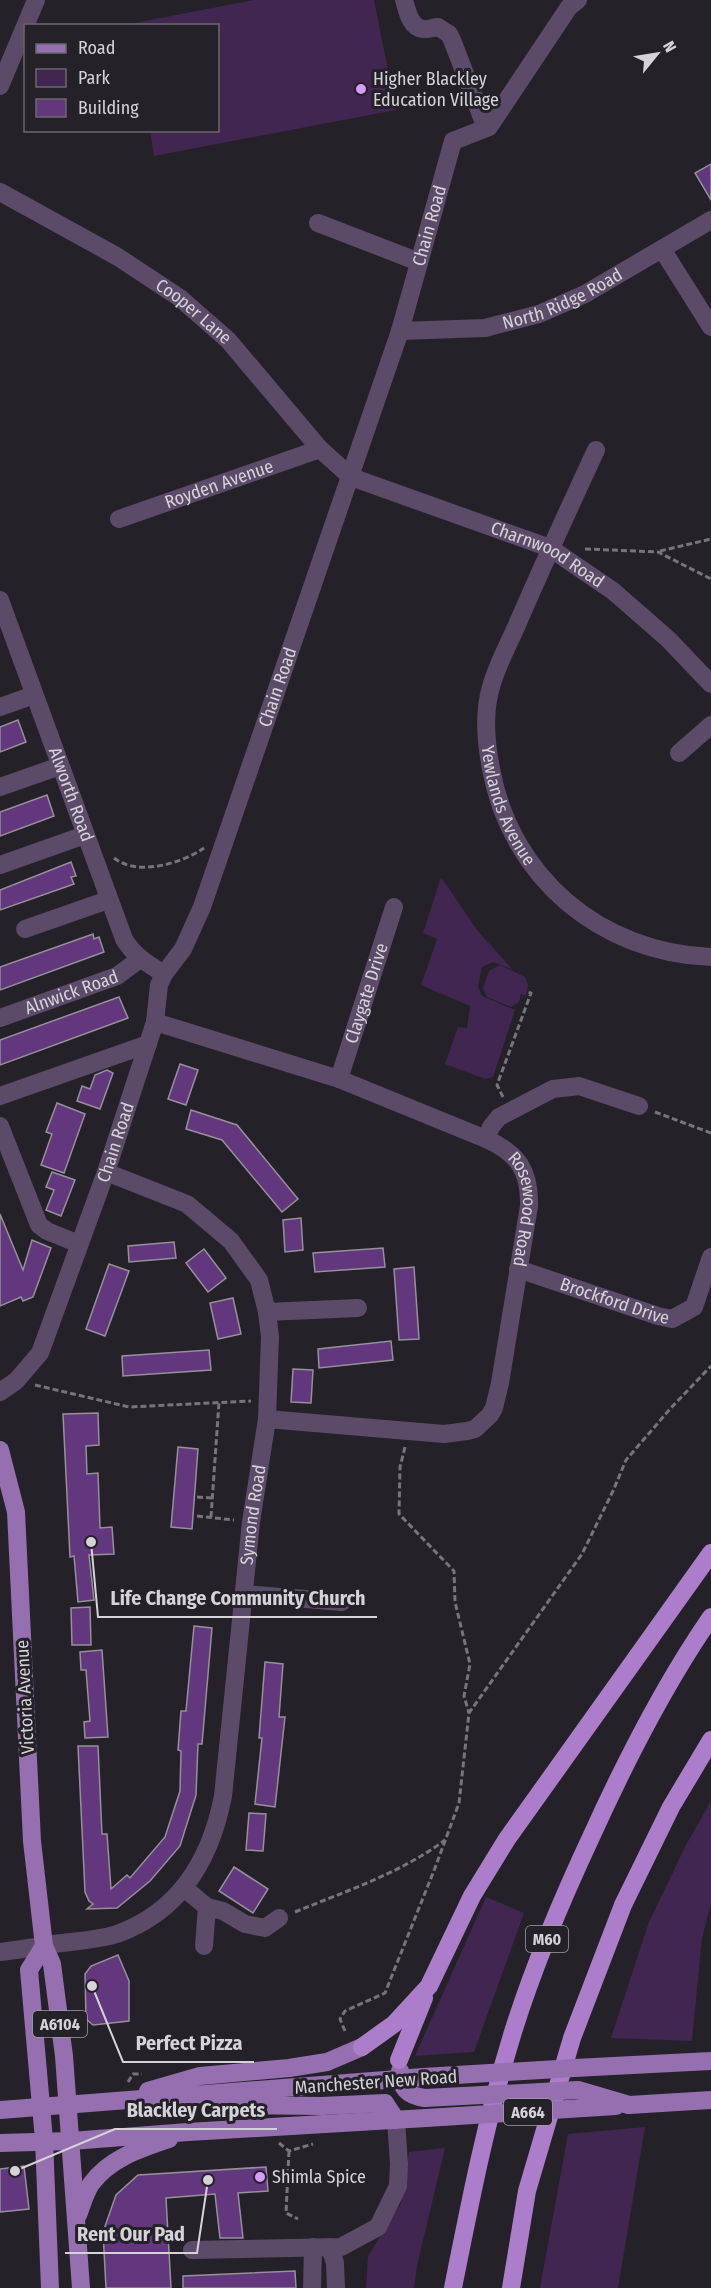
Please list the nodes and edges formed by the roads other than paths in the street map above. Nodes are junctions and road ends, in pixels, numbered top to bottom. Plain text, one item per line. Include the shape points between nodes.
1 (36, 0) edge
2 (404, 0) edge
3 (578, 0) edge
4 (26, 24) edge
5 (24, 29) edge
6 (0, 86) edge
7 (486, 128) junction
8 (0, 192) edge
9 (711, 220) edge
10 (318, 223) dead end
11 (662, 249) junction
12 (419, 262) junction
13 (711, 327) edge
14 (400, 331) junction
15 (320, 448) junction
16 (596, 450) dead end
17 (351, 477) junction
18 (120, 519) dead end
19 (550, 548) junction
20 (0, 600) edge
21 (4, 626) edge
22 (711, 684) edge
23 (34, 695) junction
24 (0, 707) edge
25 (711, 725) edge
26 (679, 753) dead end
27 (60, 766) junction
28 (0, 787) edge
29 (85, 835) junction
30 (0, 865) edge
31 (108, 900) junction
32 (394, 908) dead end
33 (25, 929) dead end
34 (711, 957) edge
35 (140, 959) junction
36 (164, 974) junction
37 (0, 1018) edge
38 (155, 1022) junction
39 (148, 1044) junction
40 (339, 1078) junction
41 (0, 1096) edge
42 (628, 1108) road end
43 (0, 1126) edge
44 (486, 1139) junction
45 (106, 1172) junction
46 (79, 1244) junction
47 (711, 1257) edge
48 (518, 1269) junction
49 (358, 1308) dead end
50 (267, 1312) junction
51 (0, 1392) edge
52 (267, 1419) junction
53 (0, 1450) edge
54 (711, 1553) edge
55 (244, 1594) junction
56 (342, 1602) dead end
57 (711, 1617) edge
58 (711, 1740) edge
59 (184, 1888) junction
60 (207, 1907) junction
61 (279, 1918) road end
62 (44, 1946) junction
63 (204, 1946) dead end
64 (0, 1952) edge
65 (429, 1986) junction
66 (362, 2047) joint
67 (399, 2060) joint
68 (711, 2061) edge
69 (400, 2080) junction
70 (208, 2094) junction
71 (115, 2100) junction
72 (711, 2100) edge
73 (630, 2105) junction
74 (0, 2110) edge
75 (69, 2111) junction
76 (396, 2120) junction
77 (42, 2123) junction
78 (188, 2132) junction
79 (71, 2141) junction
80 (0, 2143) edge
81 (77, 2218) junction
82 (321, 2247) junction
83 (192, 2250) dead end
84 (50, 2288) edge
85 (81, 2288) edge
86 (312, 2288) edge
87 (336, 2288) edge
88 (453, 2288) edge
89 (511, 2288) edge

1 - 4 street
2 - 7 street via 418,27 438,27 449,34
3 - 7 street via 569,7
5 - 6 street
7 - 12 street, Chain Road via 453,141
8 - 15 street, Cooper Lane via 118,257 180,298 228,340
9 - 11 street, North Ridge Road
10 - 12 street
11 - 13 street
11 - 14 street, North Ridge Road via 585,294 539,314 485,328
12 - 14 street, Chain Road
14 - 17 street, Chain Road
15 - 17 street, Cooper Lane
15 - 18 street, Royden Avenue
16 - 19 street, Yewlands Avenue
17 - 19 street, Charnwood Road
17 - 36 street, Chain Road via 202,907 183,949
19 - 22 street, Charnwood Road via 613,591 668,639
19 - 34 street, Yewlands Avenue via 491,687 486,724 489,758 504,815 519,847 542,878 589,919 621,938 666,952
20 - 21 street, Alworth Road
21 - 23 street, Alworth Road
23 - 24 street
23 - 27 street, Alworth Road
25 - 26 street
27 - 28 street
27 - 29 street, Alworth Road
29 - 30 street
29 - 31 street, Alworth Road
31 - 33 street
31 - 35 street, Alworth Road via 124,939
32 - 40 street, Claygate Drive
35 - 36 street, Alworth Road
35 - 37 street, Alnwick Road via 117,976
36 - 38 street, Chain Road
38 - 39 street, Chain Road
38 - 40 street, Rosewood Road
39 - 41 street
39 - 45 street, Chain Road
40 - 44 street, Rosewood Road
42 - 44 street via 579,1086 552,1089 499,1117
43 - 46 street via 39,1225
44 - 48 street, Rosewood Road via 514,1156 527,1179 529,1206
45 - 46 street, Chain Road
45 - 50 street, Symond Road via 187,1204 231,1241 259,1280
46 - 51 street, Chain Road via 40,1353
47 - 48 street, Brockford Drive via 694,1307 672,1319
48 - 52 street, Rosewood Road via 494,1408 475,1429 444,1434
49 - 50 street
50 - 52 street, Symond Road
52 - 55 street, Symond Road
53 - 62 main road, Victoria Avenue / A6104 via 16,1512 32,1842
54 - 65 highway via 507,1839 472,1896
55 - 56 street
55 - 59 street, Symond Road via 220,1812 202,1862
57 - 88 highway, M60 via 687,1652 621,1772 562,1898 513,2032 475,2172
58 - 89 highway via 671,1807 623,1905 572,2038 527,2192
59 - 60 street
59 - 62 street, Symond Road via 153,1915 116,1934
60 - 61 street via 245,1924 265,1928
60 - 63 street
62 - 64 street, Symond Road
62 - 75 main road, Victoria Avenue / A6104 via 52,1964
62 - 77 main road, A6104 via 29,1970
65 - 66 highway via 393,2024
65 - 67 highway
66 - 71 main road via 327,2062 200,2076
67 - 69 main road
68 - 69 main road, Manchester New Road / A664, bridge
69 - 70 main road, Manchester New Road / A664
69 - 73 main road, bridge via 407,2093 425,2098 578,2090
70 - 71 main road, Manchester New Road / A664
70 - 76 main road via 228,2105 385,2103
71 - 75 main road, Manchester New Road / A664
72 - 73 main road, Manchester New Road / A664
73 - 76 main road, Manchester New Road / A664, bridge
74 - 77 main road, A664
75 - 77 main road, Manchester New Road / A664
75 - 79 main road, A6104
76 - 78 main road, Manchester New Road / A664
76 - 82 street via 398,2186 378,2227 341,2247
77 - 79 main road, Manchester New Road / A664
77 - 80 main road, A664
77 - 84 main road, A6104
78 - 79 main road, Manchester New Road / A664
78 - 81 main road via 115,2161 91,2185
79 - 81 main road, A6104
81 - 85 main road, A6104
82 - 83 street
82 - 86 street
82 - 87 street via 335,2263

